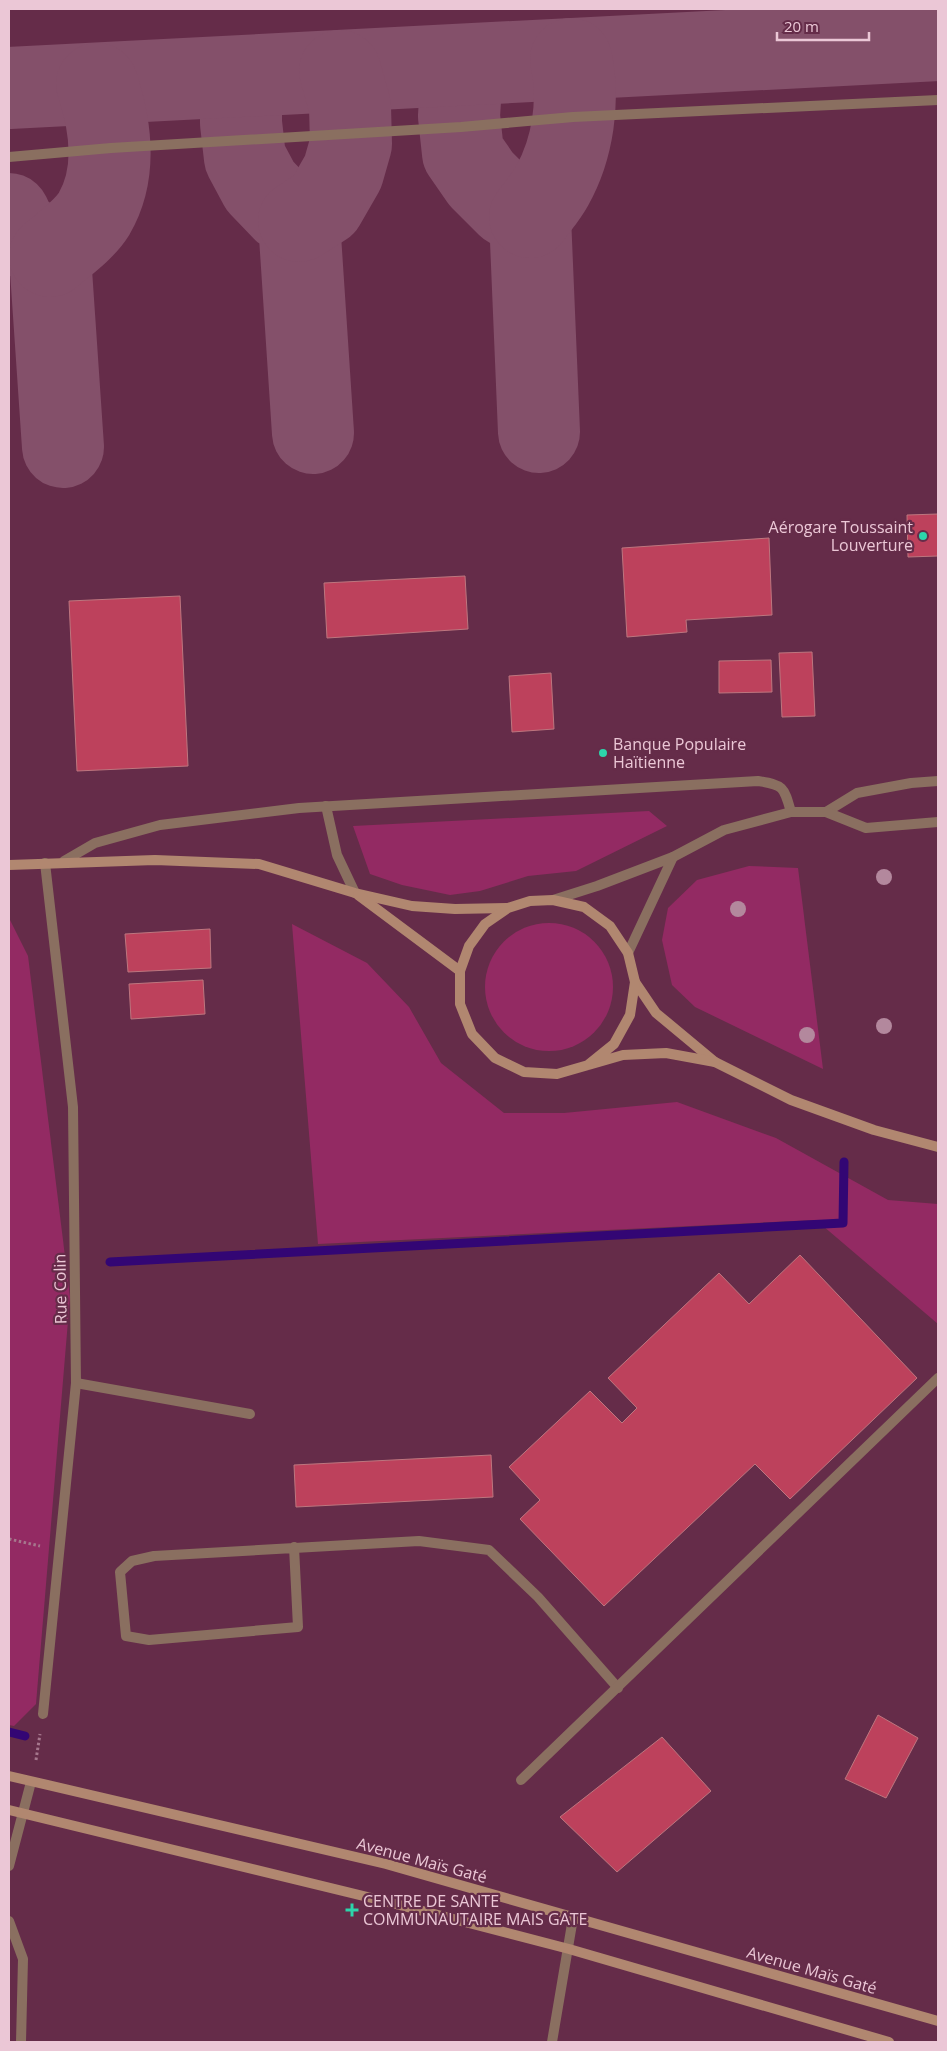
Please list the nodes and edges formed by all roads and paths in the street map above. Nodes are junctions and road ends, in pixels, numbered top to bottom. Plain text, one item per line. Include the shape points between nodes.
1 (938, 100) edge
2 (9, 157) edge
3 (938, 781) edge
4 (326, 806) junction
5 (792, 812) junction
6 (826, 812) junction
7 (938, 822) edge
8 (673, 857) junction
9 (64, 861) junction
10 (45, 863) junction
11 (9, 864) edge
12 (355, 894) junction
13 (552, 900) junction
14 (508, 908) junction
15 (628, 953) junction
16 (460, 971) junction
17 (635, 982) junction
18 (714, 1062) junction
19 (588, 1065) junction
20 (938, 1147) edge
21 (938, 1378) edge
22 (76, 1383) junction
23 (250, 1414) dead end
24 (9, 1538) edge
25 (294, 1547) junction
26 (60, 1551) junction
27 (618, 1688) junction
28 (44, 1714) dead end
29 (41, 1728) dead end
30 (37, 1758) dead end
31 (9, 1776) edge
32 (521, 1780) dead end
33 (31, 1782) junction
34 (9, 1810) edge
35 (22, 1814) junction
36 (9, 1866) edge
37 (573, 1918) junction
38 (9, 1921) edge
39 (569, 1949) junction
40 (938, 2021) edge
41 (21, 2042) edge
42 (552, 2042) edge
43 (889, 2042) edge

1 - 2 street via 573,117
3 - 6 street via 857,793
4 - 5 street via 758,781 775,783 783,788
4 - 9 street via 160,825 95,844
4 - 12 street via 337,855
5 - 6 street
5 - 8 street via 724,830
6 - 7 street via 866,828
8 - 13 street
8 - 15 street
9 - 10 main road
9 - 12 main road via 259,864
10 - 11 main road
10 - 22 street, Rue Colin via 73,1107
12 - 14 main road via 412,906
12 - 16 main road
13 - 14 main road via 530,901
13 - 15 main road via 584,907 610,926
14 - 16 main road via 485,924 469,946
15 - 17 main road
16 - 19 main road via 460,1004 472,1034 495,1058 524,1072 557,1074
17 - 18 main road via 656,1013
17 - 19 main road via 630,1015 614,1044
18 - 19 main road via 666,1053 623,1055
18 - 20 main road via 792,1100 874,1130
21 - 27 street
22 - 23 street
22 - 26 street, Rue Colin
24 - 26 path
25 - 25 street via 298,1627 149,1640 126,1636 120,1572 132,1561 154,1556
25 - 27 street via 419,1541 489,1550 538,1597
26 - 28 street, Rue Colin
27 - 32 street
29 - 30 path
31 - 33 main road, Avenue Maïs Gaté
33 - 35 street
33 - 37 main road, Avenue Maïs Gaté via 386,1864
34 - 35 main road
35 - 36 street
35 - 39 main road
37 - 39 street
37 - 40 main road, Avenue Maïs Gaté
38 - 41 street via 23,1959
39 - 42 street
39 - 43 main road

